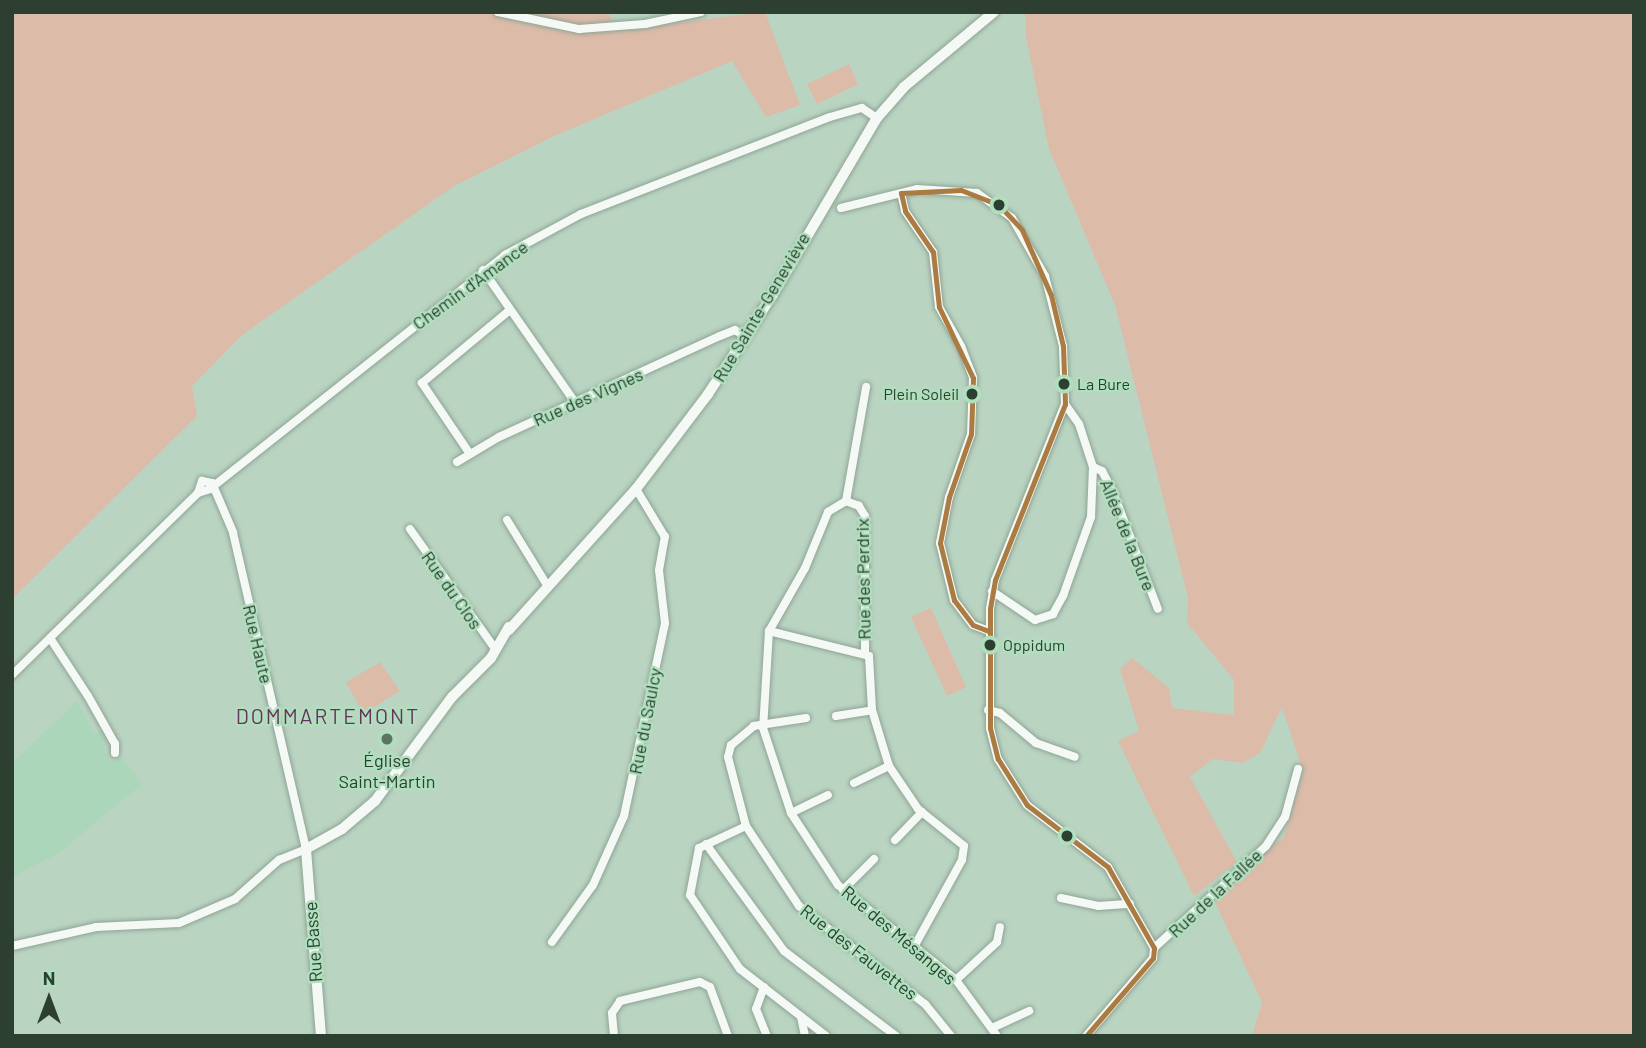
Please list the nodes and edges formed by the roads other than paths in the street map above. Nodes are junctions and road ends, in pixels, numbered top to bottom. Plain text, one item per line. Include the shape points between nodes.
1 (498, 12) edge
2 (701, 12) edge
3 (992, 14) edge
4 (877, 118) junction
5 (901, 192) junction
6 (841, 208) dead end
7 (484, 270) junction
8 (510, 310) junction
9 (741, 338) junction
10 (866, 387) dead end
11 (576, 404) junction
12 (1065, 404) junction
13 (470, 454) junction
14 (457, 462) dead end
15 (1093, 467) junction
16 (212, 483) junction
17 (636, 489) junction
18 (846, 501) junction
19 (507, 520) dead end
20 (410, 529) dead end
21 (547, 585) junction
22 (992, 591) junction
23 (1158, 609) dead end
24 (769, 631) junction
25 (989, 631) junction
26 (50, 638) junction
27 (496, 650) junction
28 (865, 654) junction
29 (12, 675) edge
30 (872, 710) junction
31 (988, 710) junction
32 (836, 716) dead end
33 (806, 718) dead end
34 (762, 725) junction
35 (115, 753) dead end
36 (1075, 757) dead end
37 (889, 766) junction
38 (1298, 769) dead end
39 (854, 783) dead end
40 (828, 795) dead end
41 (922, 812) junction
42 (790, 813) junction
43 (746, 825) junction
44 (895, 840) dead end
45 (706, 844) junction
46 (306, 849) junction
47 (874, 859) dead end
48 (842, 890) junction
49 (1061, 898) dead end
50 (1130, 904) junction
51 (1000, 927) dead end
52 (552, 942) dead end
53 (915, 945) junction
54 (12, 946) edge
55 (1154, 947) junction
56 (956, 980) junction
57 (764, 987) junction
58 (1029, 1011) dead end
59 (801, 1017) junction
60 (994, 1032) edge
61 (321, 1036) edge
62 (614, 1036) edge
63 (728, 1036) edge
64 (766, 1036) edge
65 (805, 1036) edge
66 (826, 1036) edge
67 (896, 1036) edge
68 (951, 1036) edge
69 (1086, 1036) edge

1 - 2 street via 579,29 645,24
3 - 4 street, Rue Sainte-Geneviève via 904,88
4 - 7 street, Chemin d'Amance via 859,108 789,133 571,219
4 - 9 street, Rue Sainte-Geneviève via 772,296
5 - 6 street
5 - 12 street via 932,188 976,193 999,205 1022,230 1045,276 1058,320 1066,364
5 - 25 street via 905,211 933,252 939,307 973,378 971,434 949,497 940,543 954,600 973,625
7 - 8 street
7 - 16 street, Chemin d'Amance
8 - 11 street
8 - 13 street via 422,383
9 - 11 street, Rue des Vignes via 720,336
9 - 17 street, Rue Sainte-Geneviève via 708,394
10 - 18 street
11 - 13 street, Rue des Vignes
12 - 15 street via 1079,424
12 - 22 street
13 - 14 street, Rue des Vignes
15 - 22 street via 1091,517 1056,611 1048,617 1029,618 1006,596
15 - 23 street, Allée de la Bure via 1102,471 1113,492
16 - 26 street, Chemin d'Amance via 202,481 198,493
16 - 46 street, Rue Haute via 233,532
17 - 21 street, Rue Sainte-Geneviève
17 - 52 street, Rue du Saulcy via 665,537 659,570 665,623 624,816 593,885
18 - 24 street, Rue des Perdrix via 828,512 805,568
18 - 28 street, Rue des Perdrix via 859,506 865,516
19 - 21 street
20 - 27 street, Rue du Clos
21 - 27 street, Rue Sainte-Geneviève
22 - 25 street
24 - 28 street
24 - 34 street, Rue des Mésanges
25 - 31 street
26 - 29 street, Chemin d'Amance
26 - 35 street via 88,696 115,744
27 - 46 street, Rue Sainte-Geneviève via 432,722 375,801 342,829
28 - 30 street via 872,662
30 - 32 street
30 - 37 street
31 - 36 street via 1000,713 1036,743
31 - 50 street via 995,750 1017,791 1044,821 1104,862
33 - 34 street
34 - 42 street, Rue des Mésanges
34 - 43 street, Rue des Fauvettes via 747,732 728,751
37 - 39 street
37 - 41 street
38 - 55 street, Rue de la Fallée via 1285,817 1266,846
40 - 42 street
41 - 44 street
41 - 53 street via 965,851
42 - 48 street, Rue des Mésanges
43 - 45 street
43 - 68 street, Rue des Fauvettes via 799,906 925,1004
45 - 57 street via 696,852 690,895 740,969
45 - 67 street via 778,946
46 - 54 street via 279,860 235,899 179,923 96,927
46 - 61 street, Rue Basse
47 - 48 street
48 - 53 street, Rue des Mésanges
49 - 50 street via 1098,906
50 - 55 street
51 - 56 street via 997,942
53 - 56 street, Rue des Mésanges
55 - 69 street, Rue de la Fallée via 1153,958
56 - 60 street, Rue des Mésanges
57 - 59 street
57 - 64 street via 756,1003
58 - 60 street
59 - 65 street
59 - 66 street
62 - 63 street via 612,1013 620,1001 703,982 710,987

